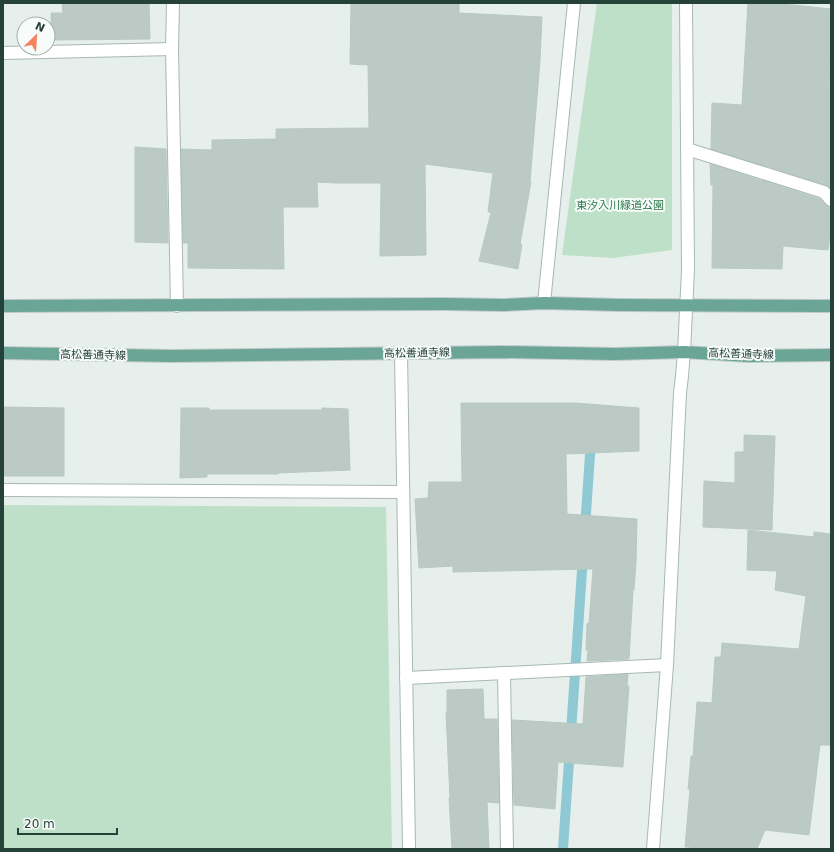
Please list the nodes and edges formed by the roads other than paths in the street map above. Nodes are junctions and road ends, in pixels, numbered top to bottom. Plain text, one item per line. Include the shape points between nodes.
1 (173, 3) edge
2 (574, 3) edge
3 (686, 3) edge
4 (172, 49) junction
5 (3, 53) edge
6 (687, 149) junction
7 (831, 200) edge
8 (544, 303) junction
9 (686, 305) junction
10 (3, 306) edge
11 (177, 306) junction
12 (831, 306) edge
13 (684, 352) junction
14 (3, 353) edge
15 (402, 353) junction
16 (831, 355) edge
17 (3, 490) edge
18 (404, 492) junction
19 (667, 665) junction
20 (504, 673) junction
21 (406, 678) junction
22 (409, 849) edge
23 (507, 849) edge
24 (653, 849) edge

1 - 4 street
2 - 8 street
3 - 6 street
4 - 5 street
4 - 11 street
6 - 7 street via 824,192
6 - 9 street
8 - 9 main road
8 - 11 main road
9 - 12 main road
9 - 13 street
10 - 11 main road
13 - 15 main road, 高松善通寺線
13 - 16 main road, 高松善通寺線 via 749,356
13 - 19 street
14 - 15 main road, 高松善通寺線 via 172,356
15 - 18 street
17 - 18 street
18 - 21 street
19 - 20 street
19 - 24 street
20 - 21 street
20 - 23 street
21 - 22 street

